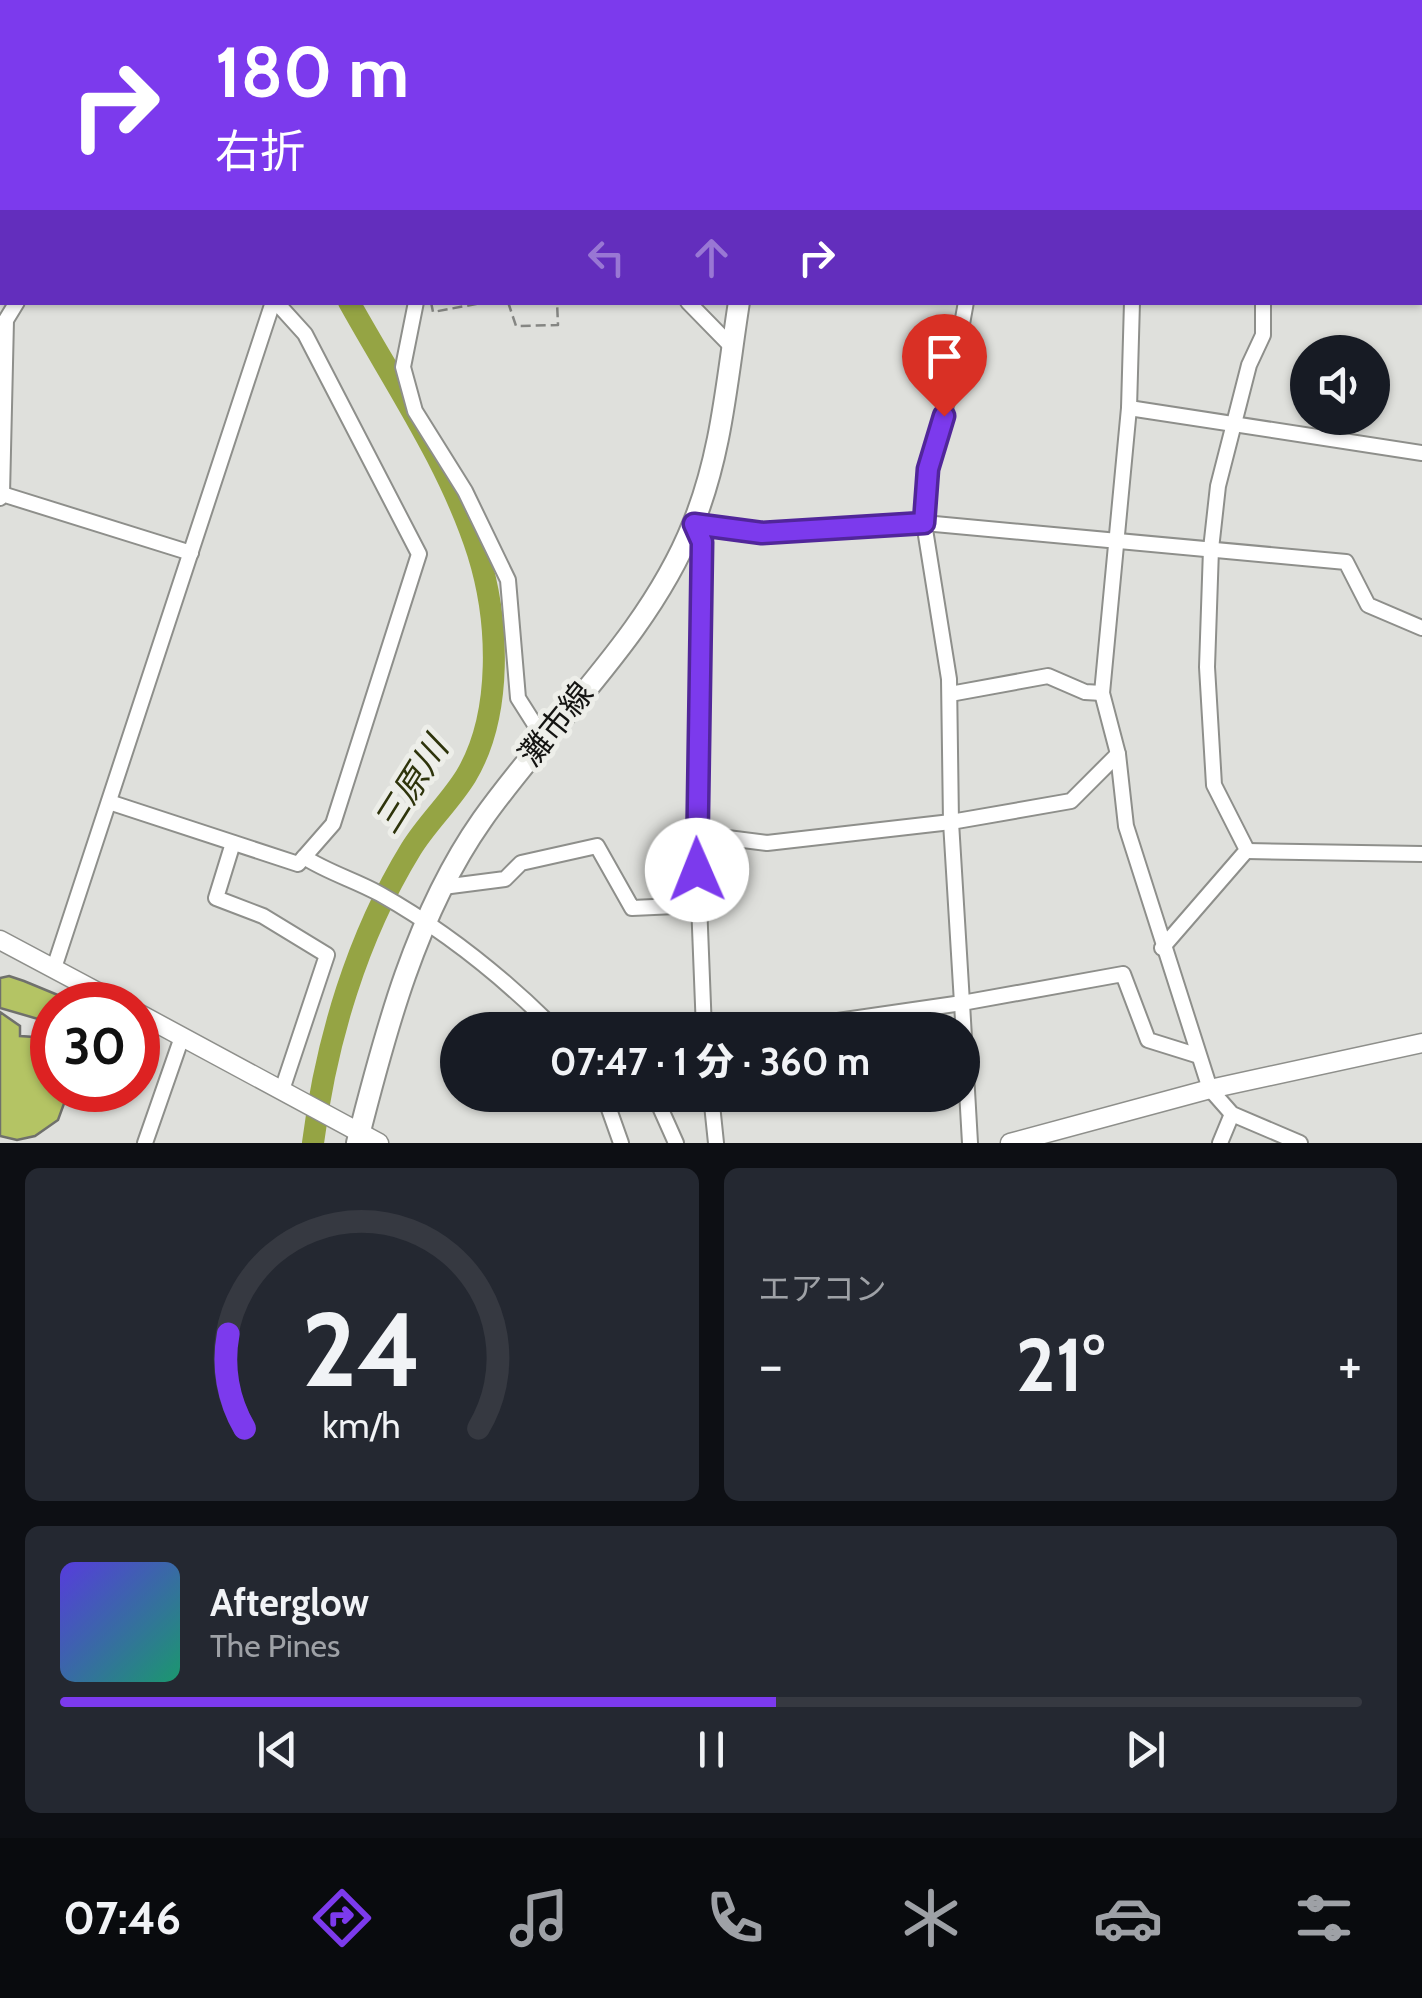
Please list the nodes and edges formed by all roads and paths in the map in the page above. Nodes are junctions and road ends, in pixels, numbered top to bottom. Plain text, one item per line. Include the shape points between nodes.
1 (15, 305) edge
2 (273, 305) edge
3 (277, 305) edge
4 (415, 305) edge
5 (431, 305) edge
6 (471, 305) edge
7 (509, 305) edge
8 (557, 305) edge
9 (691, 305) edge
10 (739, 305) edge
11 (965, 305) edge
12 (1132, 305) edge
13 (1262, 305) edge
14 (732, 346) junction
15 (1130, 408) junction
16 (1231, 426) junction
17 (1422, 454) edge
18 (1, 496) edge
19 (924, 523) junction
20 (694, 524) junction
21 (1113, 542) junction
22 (1210, 548) junction
23 (191, 552) junction
24 (1422, 628) edge
25 (1102, 693) junction
26 (950, 694) junction
27 (544, 739) junction
28 (1118, 754) junction
29 (108, 802) junction
30 (951, 822) junction
31 (696, 834) junction
32 (233, 843) junction
33 (1246, 851) junction
34 (1422, 854) edge
35 (304, 857) junction
36 (443, 887) junction
37 (698, 904) junction
38 (422, 920) junction
39 (0, 940) edge
40 (1162, 948) junction
41 (54, 968) junction
42 (80, 982) edge
43 (962, 1003) junction
44 (538, 1012) edge
45 (703, 1012) edge
46 (900, 1012) edge
47 (160, 1024) edge
48 (182, 1036) junction
49 (1422, 1042) edge
50 (1196, 1055) junction
51 (1210, 1089) junction
52 (288, 1093) junction
53 (610, 1112) edge
54 (662, 1112) edge
55 (713, 1112) edge
56 (1232, 1114) junction
57 (365, 1140) edge
58 (145, 1143) edge
59 (620, 1143) edge
60 (676, 1143) edge
61 (716, 1143) edge
62 (970, 1143) edge
63 (1010, 1143) edge
64 (1220, 1143) edge
65 (1300, 1143) edge

1 - 18 street via 6,320
2 - 23 street
3 - 35 street via 305,334 419,554 333,824
4 - 27 street via 402,367 415,411 465,491 508,580 518,698
5 - 6 path via 434,312
7 - 8 path via 516,326 530,326 558,325
9 - 14 street
10 - 14 main road, 灘市線
11 - 19 street via 928,469
12 - 15 street
13 - 16 street via 1263,335
14 - 20 main road, 灘市線 via 720,443
15 - 16 street
15 - 21 street
16 - 17 street
16 - 22 street
18 - 23 street
19 - 20 street via 762,533
19 - 21 street
19 - 26 street
20 - 27 main road, 灘市線 via 655,598
20 - 31 street via 702,542
21 - 22 street
21 - 25 street
22 - 24 street via 1346,562 1368,605
22 - 33 street via 1214,785
23 - 29 street
25 - 26 street via 1048,676
25 - 28 street
26 - 30 street
27 - 36 main road, 灘市線
28 - 30 street via 1071,801
28 - 40 street via 1126,826
29 - 32 street
29 - 41 street
30 - 31 street via 768,843
30 - 43 street
31 - 37 street
32 - 35 street via 298,864
32 - 52 street via 216,898 262,916 327,955
33 - 34 street
33 - 40 street
35 - 38 street
36 - 37 street via 505,879 521,863 596,846 632,908
36 - 38 main road, 灘市線
37 - 45 street
38 - 44 street via 501,976
38 - 57 main road, 灘市線 via 379,1059
39 - 41 street
40 - 50 street
41 - 42 street
43 - 46 street
43 - 50 street via 1122,974 1148,1040
43 - 62 street
47 - 48 street
48 - 52 street
48 - 58 street
49 - 51 street
50 - 51 street
51 - 56 street
51 - 63 street
52 - 57 street
53 - 59 street
54 - 60 street
55 - 61 street
56 - 64 street
56 - 65 street

